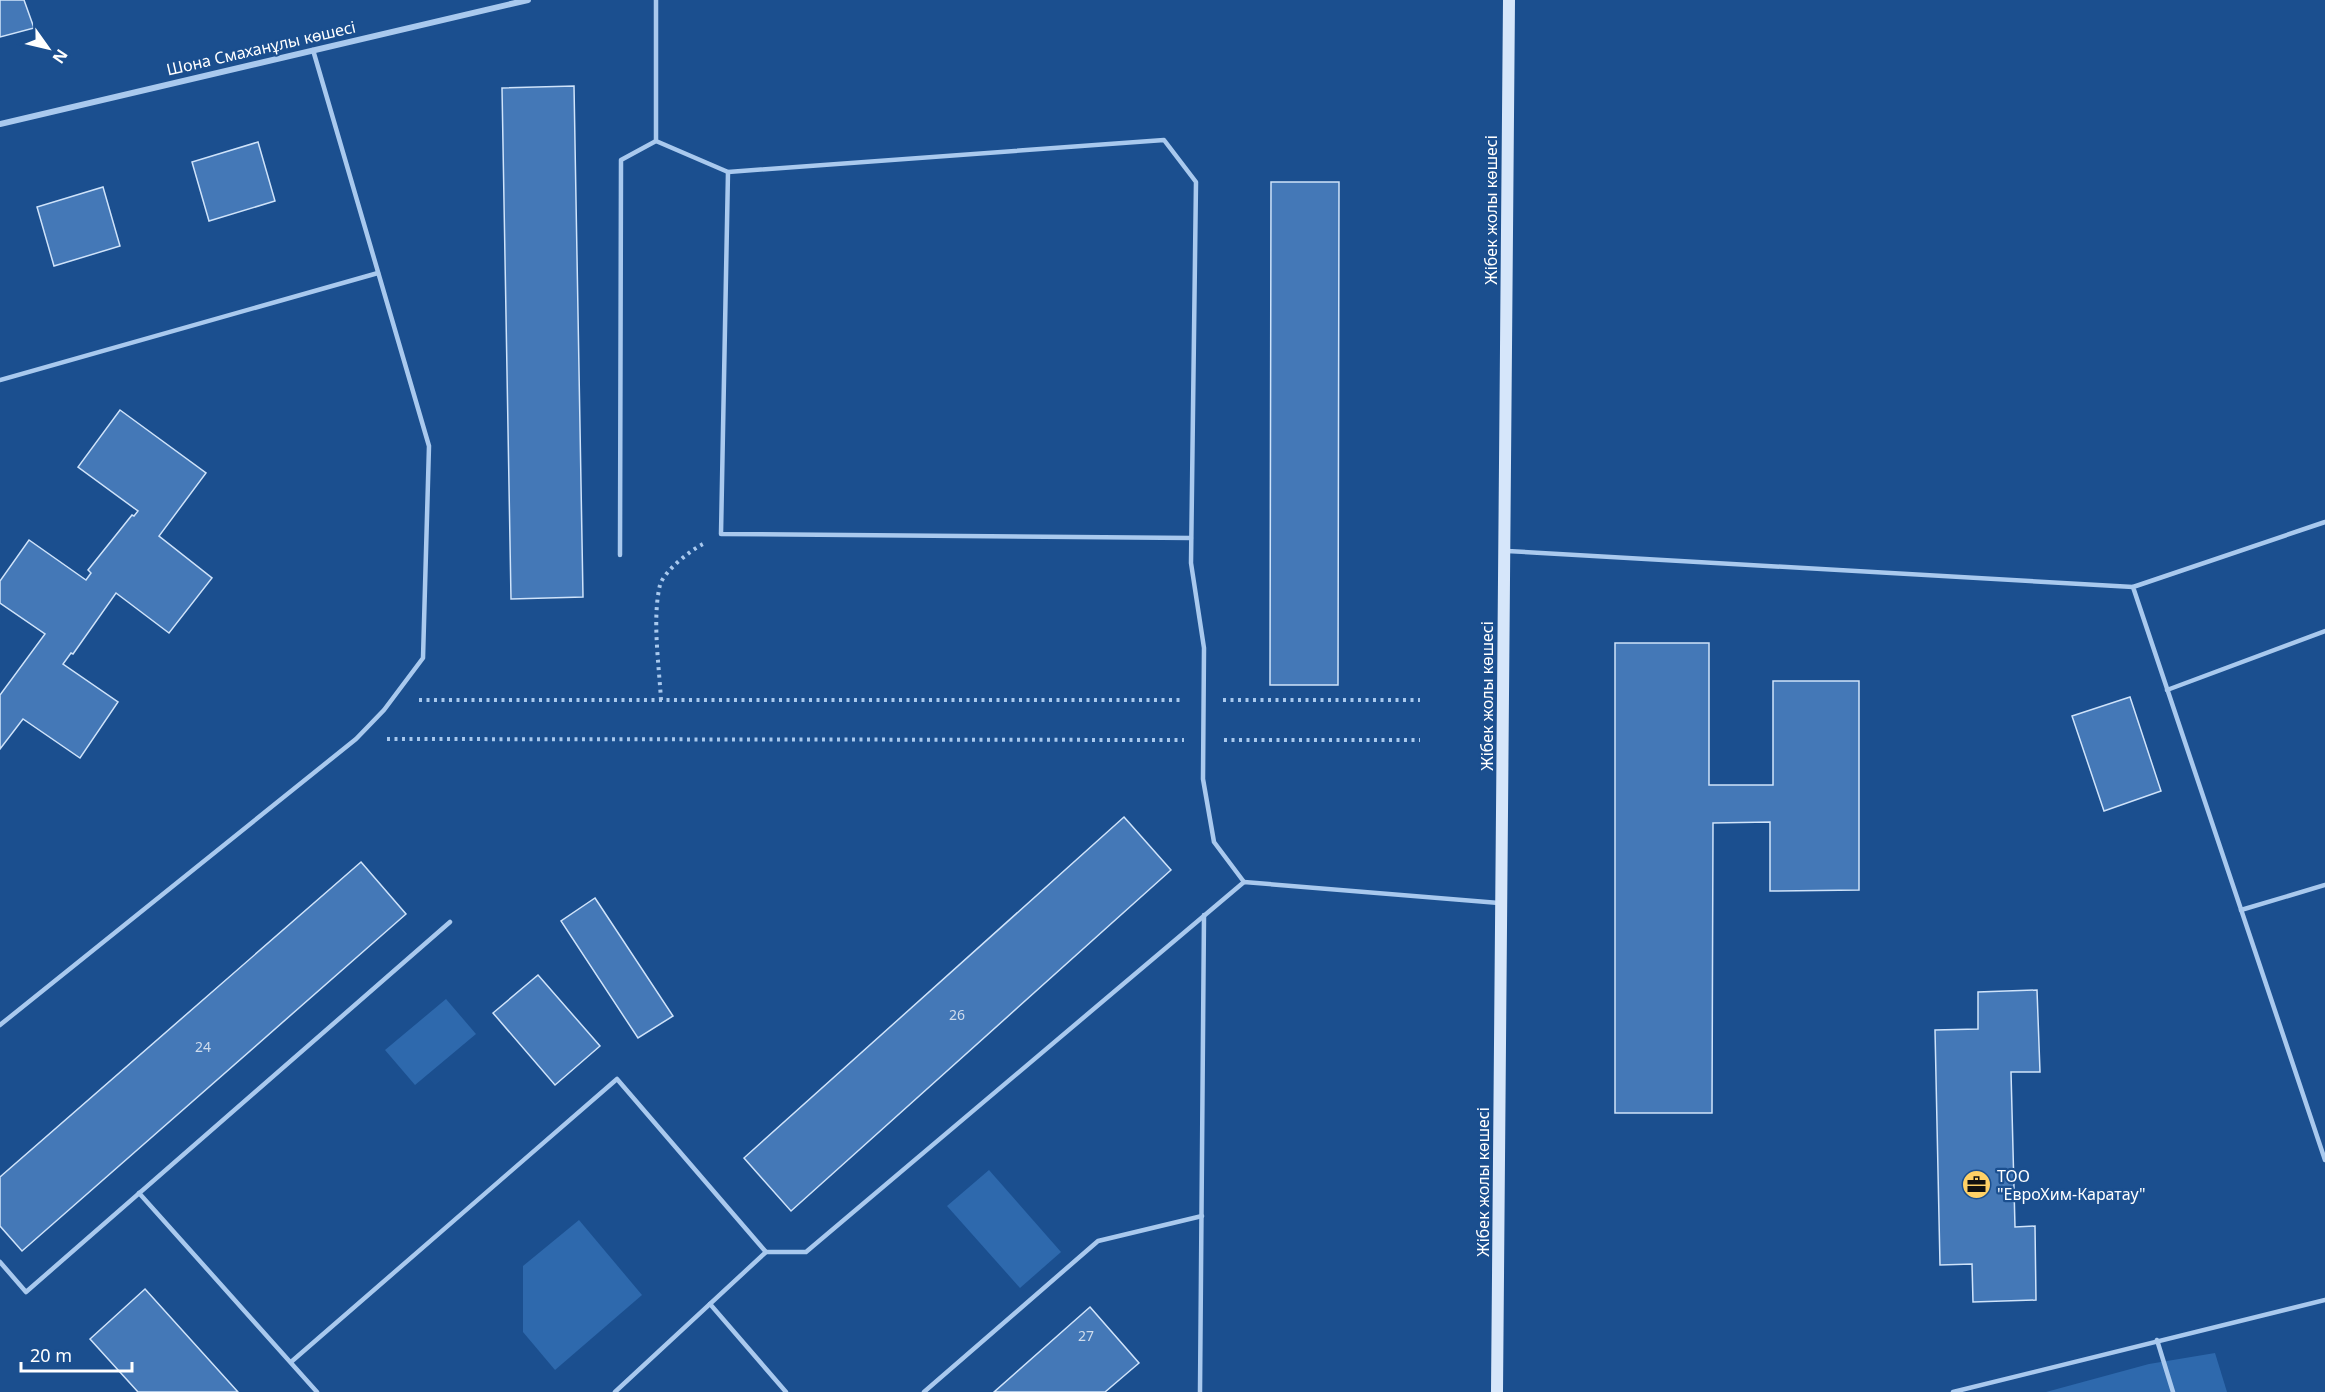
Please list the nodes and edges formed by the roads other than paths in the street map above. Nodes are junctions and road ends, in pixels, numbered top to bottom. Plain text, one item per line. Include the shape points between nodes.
1 (528, 0) edge
2 (656, 0) edge
3 (1509, 0) edge
4 (313, 50) junction
5 (0, 124) edge
6 (656, 141) junction
7 (728, 172) junction
8 (378, 273) junction
9 (0, 380) edge
10 (2325, 522) edge
11 (1191, 538) junction
12 (1504, 551) junction
13 (620, 555) dead end
14 (2133, 587) junction
15 (2325, 631) edge
16 (2167, 690) junction
17 (1244, 882) junction
18 (2325, 885) edge
19 (1501, 903) junction
20 (2241, 910) junction
21 (1204, 915) junction
22 (450, 922) dead end
23 (0, 1025) edge
24 (2325, 1160) edge
25 (139, 1192) junction
26 (1202, 1216) junction
27 (766, 1252) junction
28 (0, 1262) edge
29 (2325, 1300) edge
30 (710, 1304) junction
31 (2157, 1340) junction
32 (291, 1362) junction
33 (317, 1392) edge
34 (615, 1392) edge
35 (786, 1392) edge
36 (924, 1392) edge
37 (1200, 1392) edge
38 (1497, 1392) edge
39 (1953, 1392) edge
40 (2173, 1392) edge

1 - 4 street, Шона Смаханұлы көшесі
2 - 6 lane
3 - 12 main road, Жібек жолы көшесі
4 - 5 street, Шона Смаханұлы көшесі
4 - 8 lane
6 - 7 lane
6 - 13 lane via 621,160
7 - 11 lane via 721,534
7 - 11 lane via 1164,140 1196,182
8 - 9 lane
8 - 23 lane via 429,446 423,658 356,739
10 - 14 lane
11 - 17 lane via 1203,648 1203,779 1214,842
12 - 14 lane
12 - 19 main road, Жібек жолы көшесі
14 - 16 lane
15 - 16 lane
16 - 20 lane
17 - 19 lane
17 - 21 lane
18 - 20 lane
19 - 38 main road, Жібек жолы көшесі
20 - 24 lane
21 - 26 lane
21 - 27 lane via 806,1252
22 - 25 lane
25 - 28 lane via 26,1292
25 - 32 lane
26 - 36 lane via 1098,1241
26 - 37 lane
27 - 30 lane
27 - 32 lane via 617,1079
29 - 31 lane
30 - 34 lane
30 - 35 lane
31 - 39 lane
31 - 40 lane
32 - 33 lane

